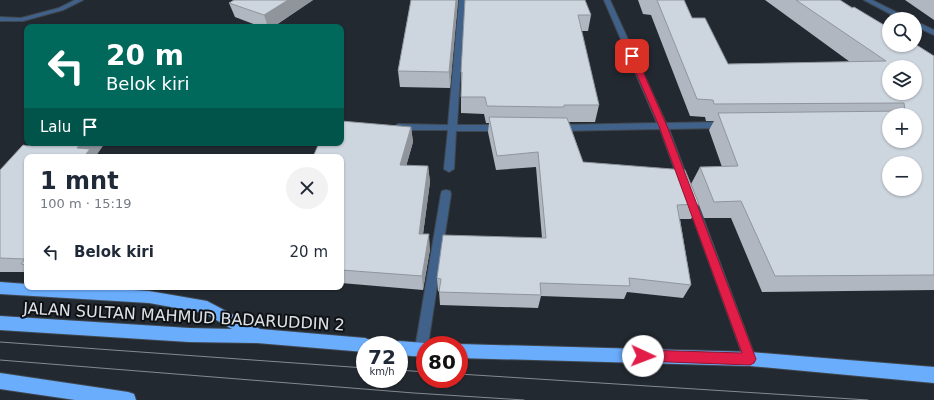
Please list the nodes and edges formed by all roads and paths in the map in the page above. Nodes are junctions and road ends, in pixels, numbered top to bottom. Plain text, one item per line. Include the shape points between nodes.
1 (80, 0) edge
2 (462, 0) edge
3 (607, 0) edge
4 (867, 0) edge
5 (892, 12) edge
6 (0, 19) edge
7 (922, 27) edge
8 (934, 33) edge
9 (734, 125) edge
10 (389, 126) edge
11 (663, 126) junction
12 (453, 127) junction
13 (508, 128) edge
14 (548, 128) edge
15 (449, 169) dead end
16 (446, 194) dead end
17 (0, 288) edge
18 (24, 289) edge
19 (33, 290) edge
20 (0, 323) edge
21 (257, 336) junction
22 (425, 336) edge
23 (356, 344) edge
24 (468, 351) edge
25 (750, 359) junction
26 (934, 375) edge
27 (0, 381) edge
28 (128, 400) edge

1 - 6 street via 61,9 21,20
2 - 12 street
3 - 11 street
4 - 5 street
7 - 8 street
9 - 11 street
10 - 12 street
11 - 14 street
11 - 25 street
12 - 13 street
12 - 15 street
16 - 22 street
17 - 18 highway
19 - 21 highway via 149,297 207,307
20 - 21 highway, JALAN SULTAN MAHMUD BADARUDDIN 2 via 189,335
21 - 23 highway, JALAN SULTAN MAHMUD BADARUDDIN 2
24 - 25 highway
25 - 26 highway
27 - 28 highway

